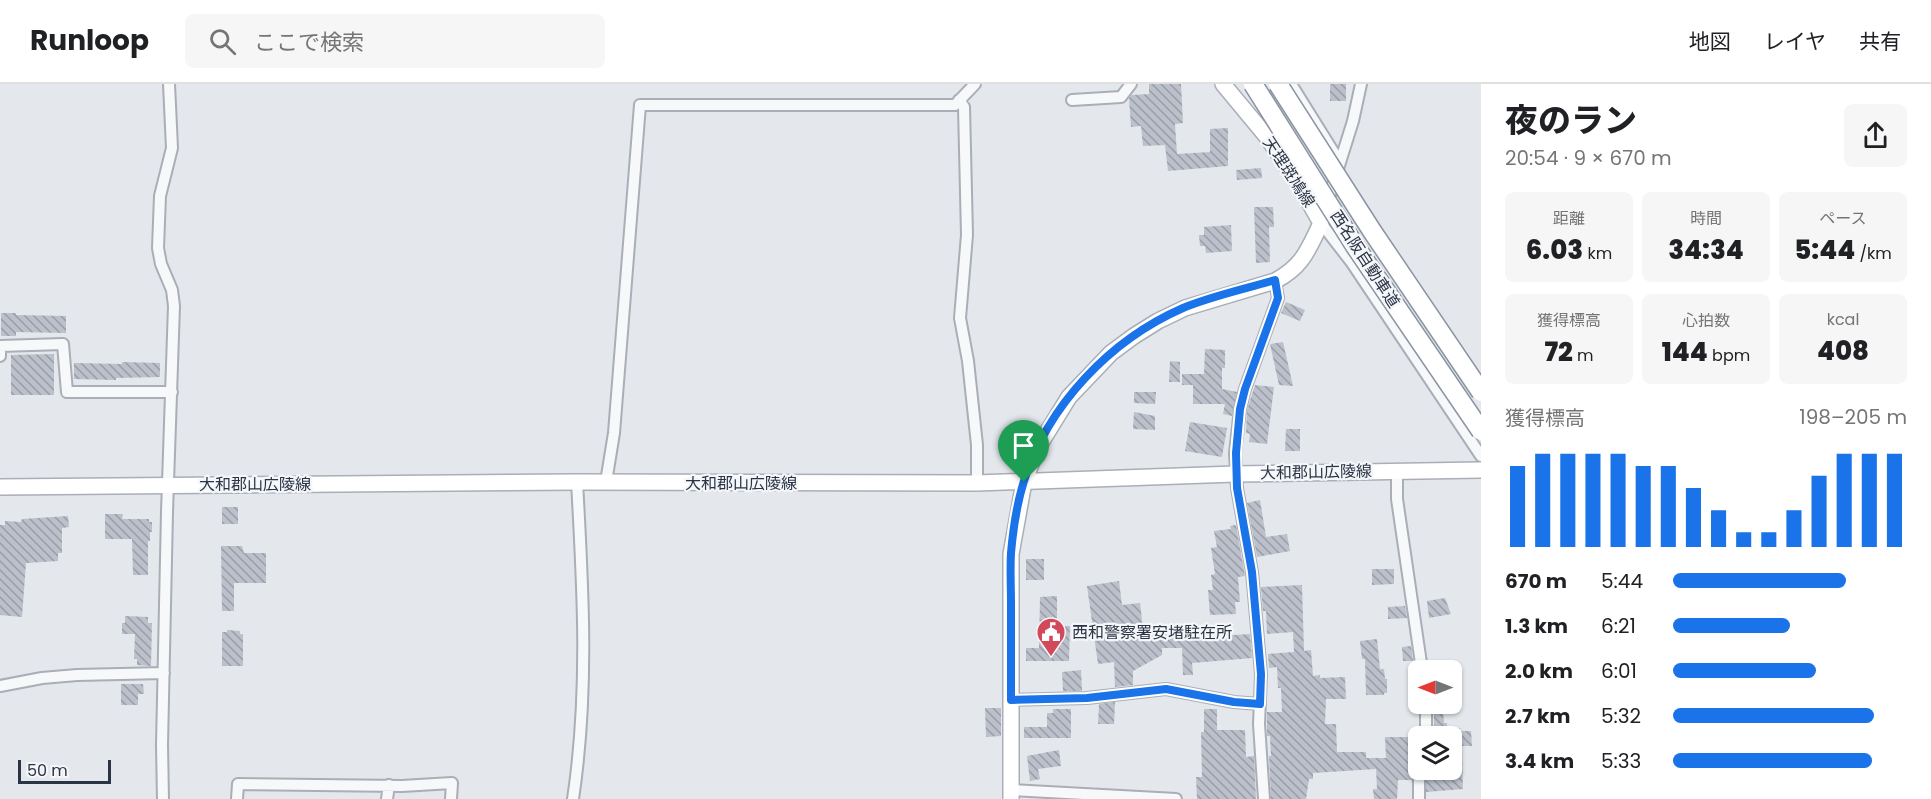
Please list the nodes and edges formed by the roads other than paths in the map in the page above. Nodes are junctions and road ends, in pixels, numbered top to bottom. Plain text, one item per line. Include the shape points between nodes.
1 (169, 84) edge
2 (975, 84) edge
3 (1131, 84) edge
4 (1223, 84) edge
5 (1253, 84) edge
6 (1278, 84) edge
7 (1291, 84) edge
8 (1361, 84) edge
9 (959, 100) junction
10 (1071, 100) dead end
11 (1339, 161) junction
12 (1321, 223) junction
13 (1275, 280) junction
14 (0, 345) edge
15 (0, 356) edge
16 (172, 392) junction
17 (1481, 392) edge
18 (1481, 431) edge
19 (1481, 456) edge
20 (1481, 470) edge
21 (1397, 471) junction
22 (1235, 474) junction
23 (577, 482) junction
24 (606, 482) junction
25 (1024, 482) junction
26 (977, 483) junction
27 (169, 484) junction
28 (0, 486) edge
29 (1421, 660) edge
30 (164, 673) junction
31 (0, 686) edge
32 (1011, 700) junction
33 (1260, 704) junction
34 (1419, 780) edge
35 (389, 785) junction
36 (1011, 794) edge
37 (1107, 797) edge
38 (163, 799) edge
39 (237, 799) edge
40 (387, 799) edge
41 (451, 799) edge
42 (573, 799) edge
43 (1176, 799) edge
44 (1264, 799) edge
45 (1419, 799) edge

1 - 16 street via 172,148 160,196 158,248 174,306
2 - 9 street
3 - 10 street via 1121,96
4 - 12 main road, 天理斑鳩線 via 1267,137
5 - 18 highway, 西名阪自動車道, bridge
6 - 17 highway, 西名阪自動車道, bridge
7 - 11 street
8 - 11 street
9 - 24 street via 955,105 640,105 614,433
9 - 26 street via 964,106 966,225 960,318 977,445
11 - 12 street
12 - 13 main road, 天理斑鳩線 via 1297,266
12 - 19 street
13 - 22 street via 1276,308 1240,409
13 - 25 main road, 天理斑鳩線 via 1185,308 1111,353 1069,396 1037,449
14 - 15 street
14 - 16 street via 63,344 67,392
16 - 27 street
20 - 21 main road, 大和郡山広陵線
21 - 22 main road, 大和郡山広陵線
21 - 29 street via 1397,498
22 - 25 main road, 大和郡山広陵線
22 - 33 street via 1252,572
23 - 24 main road, 大和郡山広陵線
23 - 27 main road, 大和郡山広陵線
23 - 42 street via 584,683
24 - 26 main road, 大和郡山広陵線
25 - 26 main road, 大和郡山広陵線
25 - 32 main road, 天理斑鳩線 via 1011,554
27 - 28 main road, 大和郡山広陵線
27 - 30 street
30 - 31 street via 77,675
30 - 38 street
32 - 33 street via 1087,698 1166,689
32 - 36 main road, 天理斑鳩線
33 - 44 street
34 - 45 street
35 - 39 street via 238,784
35 - 40 street
35 - 41 street via 452,783
36 - 37 street
37 - 43 street

